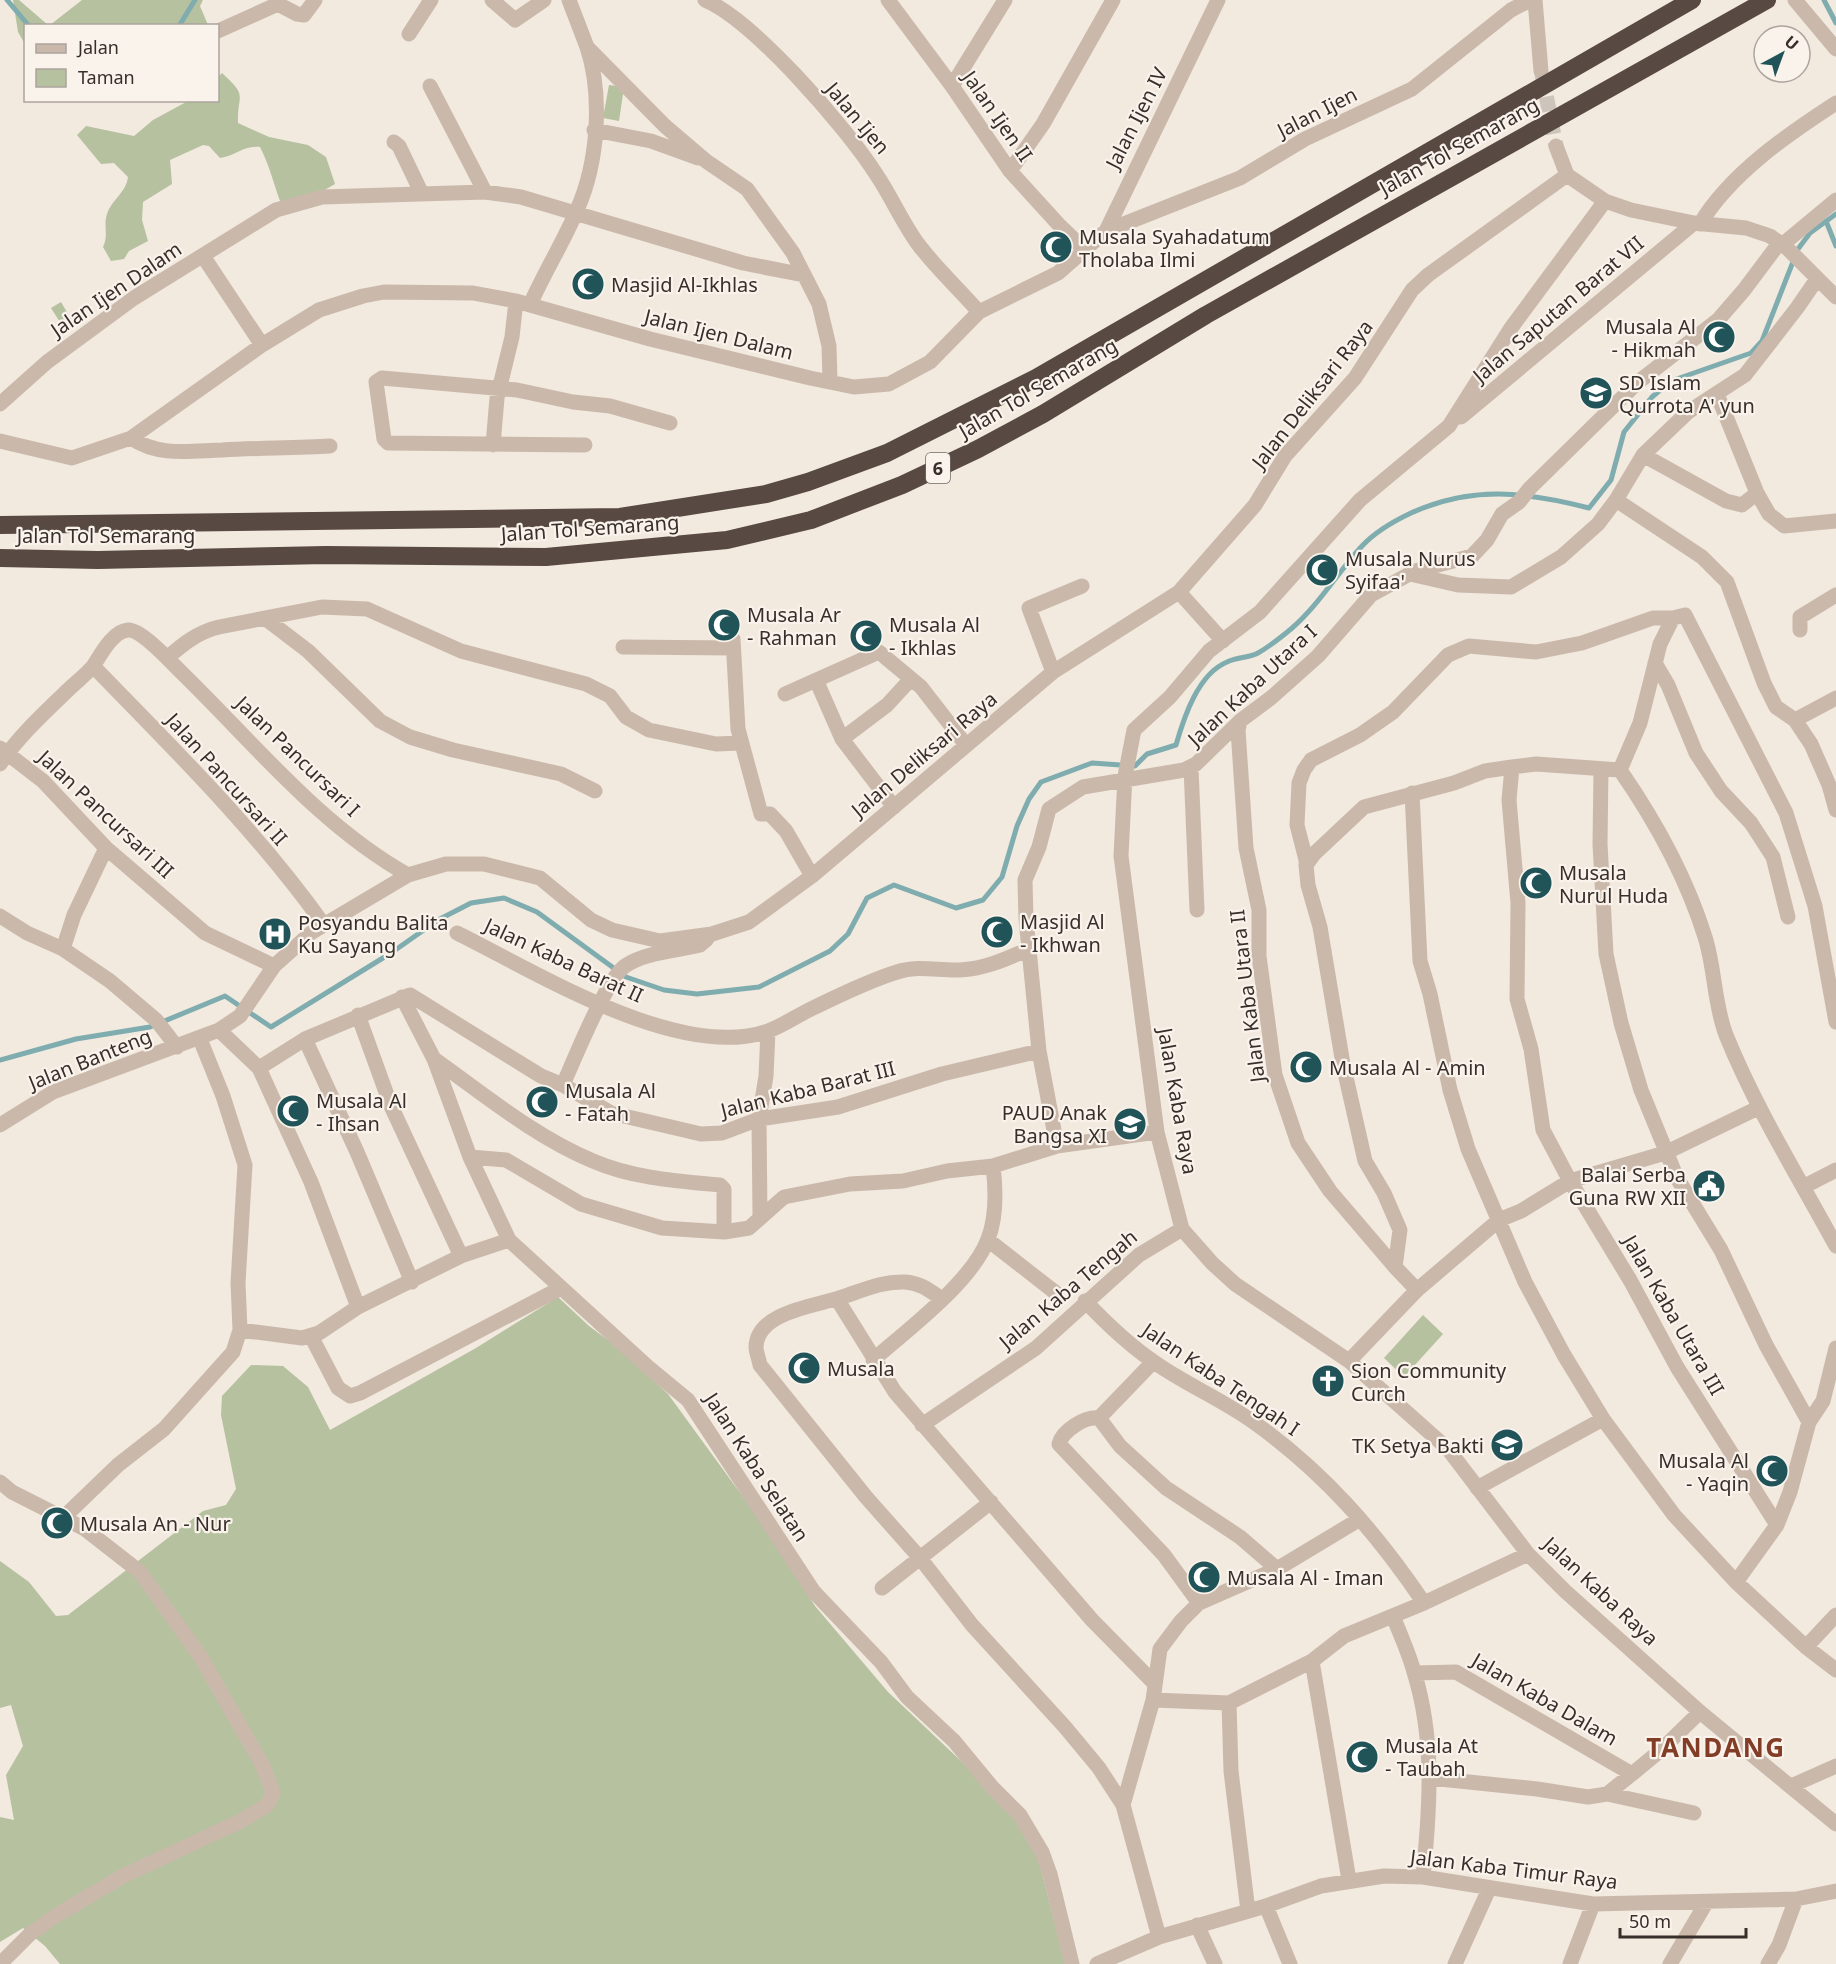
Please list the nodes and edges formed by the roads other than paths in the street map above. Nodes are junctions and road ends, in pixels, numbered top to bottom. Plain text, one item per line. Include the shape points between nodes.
1 (315, 0) edge
2 (431, 0) edge
3 (492, 0) edge
4 (543, 0) edge
5 (569, 0) edge
6 (705, 0) edge
7 (888, 0) edge
8 (1005, 0) edge
9 (1113, 0) edge
10 (1218, 0) edge
11 (1530, 0) edge
12 (1535, 0) edge
13 (1692, 0) edge
14 (1767, 0) edge
15 (1795, 0) edge
16 (723, 3) edge
17 (219, 31) edge
18 (409, 34) dead end
19 (587, 47) junction
20 (1836, 49) edge
21 (1541, 71) tunnel mouth
22 (430, 86) dead end
23 (952, 86) junction
24 (1836, 104) edge
25 (594, 130) junction
26 (394, 142) dead end
27 (1556, 146) tunnel mouth
28 (706, 161) junction
29 (1010, 171) junction
30 (1567, 175) junction
31 (485, 192) junction
32 (422, 194) junction
33 (1836, 200) edge
34 (1605, 201) junction
35 (577, 212) junction
36 (1697, 224) junction
37 (1106, 231) junction
38 (1783, 245) junction
39 (1083, 248) junction
40 (202, 256) junction
41 (804, 275) junction
42 (1816, 279) junction
43 (1836, 297) edge
44 (523, 303) junction
45 (979, 312) junction
46 (262, 345) junction
47 (830, 381) junction
48 (499, 389) junction
49 (1717, 394) junction
50 (0, 404) edge
51 (670, 423) dead end
52 (1449, 426) junction
53 (131, 438) junction
54 (0, 441) edge
55 (493, 445) junction
56 (585, 445) dead end
57 (330, 446) dead end
58 (1644, 455) junction
59 (1757, 493) junction
60 (1616, 500) junction
61 (1836, 521) edge
62 (0, 525) edge
63 (0, 558) edge
64 (1410, 574) junction
65 (1082, 586) dead end
66 (1179, 592) junction
67 (1836, 595) edge
68 (1673, 618) junction
69 (266, 619) junction
70 (1800, 630) dead end
71 (1223, 641) junction
72 (623, 647) dead end
73 (167, 658) junction
74 (1655, 663) junction
75 (93, 666) junction
76 (1053, 672) junction
77 (910, 681) junction
78 (817, 682) junction
79 (785, 694) dead end
80 (1836, 698) edge
81 (1795, 720) junction
82 (1240, 721) junction
83 (842, 739) junction
84 (741, 743) junction
85 (966, 745) junction
86 (2, 755) edge
87 (1512, 767) junction
88 (1191, 768) junction
89 (1601, 770) junction
90 (1620, 770) junction
91 (1125, 778) junction
92 (595, 791) dead end
93 (1412, 793) junction
94 (894, 807) junction
95 (1836, 810) edge
96 (106, 848) junction
97 (1307, 864) junction
98 (408, 875) junction
99 (813, 876) junction
100 (1197, 910) dead end
101 (0, 916) edge
102 (1788, 917) dead end
103 (324, 925) junction
104 (458, 933) dead end
105 (712, 934) junction
106 (63, 949) junction
107 (1029, 949) junction
108 (274, 966) junction
109 (402, 997) junction
110 (600, 1005) junction
111 (358, 1015) junction
112 (1836, 1022) edge
113 (219, 1030) junction
114 (768, 1031) junction
115 (200, 1039) junction
116 (305, 1039) junction
117 (177, 1047) junction
118 (1040, 1051) junction
119 (434, 1059) junction
120 (259, 1068) junction
121 (563, 1085) junction
122 (1758, 1108) junction
123 (759, 1119) junction
124 (0, 1125) edge
125 (1157, 1132) junction
126 (1057, 1146) junction
127 (1665, 1154) junction
128 (470, 1157) junction
129 (993, 1166) junction
130 (1836, 1170) edge
131 (1570, 1181) junction
132 (1803, 1187) junction
133 (760, 1217) junction
134 (1499, 1220) junction
135 (1182, 1229) junction
136 (724, 1232) junction
137 (509, 1240) junction
138 (987, 1240) junction
139 (1836, 1246) edge
140 (461, 1256) junction
141 (1395, 1267) junction
142 (412, 1282) junction
143 (561, 1288) junction
144 (1417, 1290) junction
145 (1056, 1293) dead end
146 (837, 1299) junction
147 (942, 1299) junction
148 (1085, 1301) junction
149 (358, 1307) junction
150 (240, 1330) junction
151 (311, 1336) junction
152 (1836, 1348) edge
153 (873, 1360) junction
154 (1349, 1361) junction
155 (1153, 1362) junction
156 (1098, 1418) junction
157 (1603, 1419) junction
158 (1809, 1422) junction
159 (922, 1425) junction
160 (0, 1482) edge
161 (1477, 1488) junction
162 (991, 1502) junction
163 (64, 1517) junction
164 (1360, 1519) junction
165 (1777, 1524) junction
166 (1528, 1554) junction
167 (920, 1558) junction
168 (1277, 1569) junction
169 (1736, 1582) junction
170 (882, 1588) dead end
171 (1198, 1603) junction
172 (1424, 1603) junction
173 (1836, 1615) edge
174 (1393, 1616) junction
175 (1806, 1647) junction
176 (1312, 1661) junction
177 (1836, 1670) edge
178 (1415, 1672) junction
179 (1154, 1683) junction
180 (1153, 1700) junction
181 (1229, 1703) junction
182 (1700, 1712) junction
183 (1836, 1766) edge
184 (1632, 1774) junction
185 (1430, 1778) junction
186 (1791, 1786) junction
187 (1607, 1794) junction
188 (1123, 1806) junction
189 (1694, 1813) dead end
190 (1836, 1824) edge
191 (1424, 1877) junction
192 (1349, 1880) junction
193 (1490, 1889) junction
194 (1836, 1891) edge
195 (1796, 1899) junction
196 (1706, 1903) junction
197 (1593, 1904) junction
198 (1266, 1906) junction
199 (1248, 1911) junction
200 (1197, 1925) junction
201 (1159, 1937) junction
202 (0, 1964) edge
203 (1072, 1964) edge
204 (1097, 1964) edge
205 (1215, 1964) edge
206 (1290, 1964) edge
207 (1455, 1964) edge
208 (1570, 1964) edge
209 (1670, 1964) edge
210 (1768, 1964) edge

1 - 17 street via 304,15 278,4
2 - 18 street
3 - 4 street via 515,20
5 - 19 street
6 - 16 street, Jalan Ijen
7 - 23 street, Jalan Ijen II
8 - 23 street
9 - 29 street via 1042,124
10 - 37 street, Jalan Ijen IV
11 - 37 street, Jalan Ijen via 1511,10 1412,89 1305,139 1240,178
12 - 21 street
13 - 62 highway, Jalan Tol Semarang / 6 via 1036,378 887,453 808,482 766,494 620,517
14 - 63 highway, Jalan Tol Semarang / 6 via 1206,315 1025,424 902,485 811,520 727,540 546,557
15 - 20 street
16 - 45 street, Jalan Ijen via 828,112 876,173 918,244
19 - 25 street via 595,90
19 - 28 street via 665,126
22 - 31 street
23 - 29 street, Jalan Ijen II
24 - 36 street, Jalan Saputan Barat VII via 1782,138
25 - 28 street via 651,141
25 - 35 street via 591,165
26 - 32 street
27 - 30 street
28 - 41 street via 747,189 794,253
29 - 39 street, Jalan Ijen II
30 - 34 street
30 - 66 street, Jalan Deliksari Raya via 1412,290 1355,378 1285,456 1255,505
31 - 32 street
31 - 35 street
32 - 40 street via 322,197 298,202 276,210
33 - 38 street, Jalan Kaba Utara I
34 - 36 street
34 - 52 street, Jalan Saputan Barat VII via 1511,328
35 - 41 street via 743,262
35 - 44 street
36 - 38 street via 1746,228
36 - 52 street, Jalan Saputan Barat VII
37 - 39 street, Jalan Ijen IV
38 - 42 street
38 - 64 street, Jalan Kaba Utara I via 1718,320 1637,384 1519,502 1502,514 1472,556
39 - 45 street via 1058,273
40 - 46 street, Jalan Ijen Dalam
40 - 50 street, Jalan Ijen Dalam via 134,298 47,362
41 - 47 street via 819,304 829,346
42 - 43 street
42 - 49 street via 1745,375
44 - 46 street, Jalan Ijen Dalam via 473,293 384,292 319,310
44 - 47 street, Jalan Ijen Dalam via 650,339
44 - 48 street
45 - 47 street via 930,362 889,384 854,387
46 - 53 street, Jalan Ijen Dalam
48 - 51 street via 610,406
48 - 55 street
48 - 55 street via 382,378 376,382 386,442
49 - 58 street via 1688,412
49 - 59 street
52 - 71 street, Jalan Saputan Barat VII via 1360,501 1260,612
53 - 54 street, Jalan Ijen Dalam via 72,458
53 - 57 street via 142,445 187,453
55 - 56 street
58 - 59 street via 1726,501 1742,505
58 - 60 street
59 - 61 street via 1769,514 1784,526
60 - 64 street via 1598,524 1561,557 1511,587 1458,585
60 - 81 street via 1702,557 1727,582 1764,683 1776,707
64 - 82 street, Jalan Kaba Utara I via 1371,595 1318,656
65 - 76 street via 1029,610
66 - 71 street
66 - 76 street, Jalan Deliksari Raya
67 - 70 street via 1800,617
68 - 74 street
68 - 97 street via 1653,618 1582,643 1536,652 1469,646 1448,655 1394,712 1311,760 1304,770 1299,783 1297,825
68 - 112 street via 1678,614 1688,618 1786,813 1815,906
69 - 73 street via 206,630
69 - 84 street via 322,607 367,609 461,651 586,684 610,696 626,717 650,730 716,744
69 - 92 street via 308,651 380,721 410,737 561,774
71 - 91 street, Jalan Saputan Barat VII via 1134,730
72 - 84 street via 733,644
73 - 75 street, Jalan Pancursari I via 130,630 122,631
73 - 98 street, Jalan Pancursari I via 304,796 360,843
74 - 90 street via 1640,723
74 - 102 street via 1696,753 1773,857
75 - 86 street, Jalan Pancursari I
75 - 103 street, Jalan Pancursari II via 214,793
76 - 85 street, Jalan Deliksari Raya
77 - 78 street via 886,656 875,653
77 - 83 street via 887,705
77 - 85 street via 921,687
78 - 79 street
78 - 83 street
80 - 81 street
81 - 95 street via 1811,744
82 - 88 street, Jalan Kaba Utara I
82 - 141 street, Jalan Kaba Utara II via 1246,848 1259,910 1260,956 1275,1075 1298,1143 1330,1191
83 - 94 street
84 - 99 street via 762,815 770,814 786,831
85 - 94 street, Jalan Deliksari Raya
86 - 96 street, Jalan Pancursari III via 43,781
87 - 89 street via 1536,764
87 - 93 street
87 - 131 street, Jalan Kaba Utara III via 1509,800 1518,903 1517,999 1531,1049 1543,1130
88 - 91 street, Jalan Kaba Utara I
88 - 100 street
89 - 90 street
89 - 127 street via 1600,844 1606,954 1621,1023
90 - 122 street via 1665,838 1681,872 1705,938 1725,1032
91 - 107 street, Jalan Kaba Utara I via 1083,787 1049,809 1025,880
91 - 125 street, Jalan Kaba Raya via 1121,856
93 - 97 street via 1364,807
93 - 134 street via 1420,961 1450,1090 1477,1176
94 - 99 street, Jalan Deliksari Raya
96 - 106 street via 74,915
96 - 108 street, Jalan Pancursari III via 205,933
97 - 141 street via 1308,885 1320,927 1343,1064 1365,1161 1400,1230
98 - 103 street, Jalan Deliksari Raya
98 - 105 street, Jalan Deliksari Raya via 446,864 484,864 540,878 577,911 612,930 660,941
99 - 105 street, Jalan Deliksari Raya via 749,922
101 - 106 street
103 - 108 street, Jalan Deliksari Raya
104 - 110 street, Jalan Kaba Barat II
105 - 110 street via 700,945 642,958 619,973
106 - 117 street via 110,981 158,1024
107 - 114 street, Jalan Kaba Barat II via 984,967 898,971
107 - 118 street, Jalan Kaba Utara I
108 - 113 street, Jalan Deliksari Raya via 240,1016
109 - 111 street
109 - 119 street, Jalan Kaba Selatan
109 - 121 street, Jalan Kaba Barat III via 410,994 420,998 541,1076
110 - 114 street, Jalan Kaba Barat II via 654,1024 712,1036
110 - 121 street
111 - 116 street
111 - 140 street via 391,1106
113 - 115 street, Jalan Deliksari Raya
113 - 120 street
114 - 123 street
115 - 117 street, Jalan Banteng
115 - 150 street via 245,1166 238,1283
116 - 120 street
116 - 142 street
117 - 124 street, Jalan Banteng via 53,1092
118 - 123 street, Jalan Kaba Barat III via 942,1074 838,1107
118 - 126 street, Jalan Kaba Utara I
119 - 128 street, Jalan Kaba Selatan
119 - 136 street via 546,1137 594,1161 645,1176 720,1185 724,1189
120 - 149 street via 311,1182
121 - 123 street, Jalan Kaba Barat III via 611,1113 701,1134 722,1133
122 - 127 street
122 - 132 street
123 - 133 street
125 - 126 street
125 - 135 street, Jalan Kaba Raya
126 - 129 street
127 - 131 street
127 - 158 street via 1721,1250 1766,1345
128 - 136 street via 506,1160 581,1204 662,1228
128 - 137 street, Jalan Kaba Selatan
129 - 133 street via 903,1181 849,1184 784,1197
129 - 138 street via 995,1215
130 - 132 street
131 - 134 street
131 - 165 street, Jalan Kaba Utara III via 1677,1367
132 - 139 street
133 - 136 street via 744,1230
134 - 144 street
134 - 157 street via 1525,1282
135 - 148 street, Jalan Kaba Tengah via 1139,1255
135 - 154 street, Jalan Kaba Raya via 1235,1284
137 - 140 street
137 - 143 street, Jalan Kaba Selatan
138 - 145 street
138 - 147 street via 979,1256
140 - 142 street
141 - 144 street, Jalan Kaba Utara II
142 - 149 street
143 - 151 street via 350,1396 338,1388
143 - 203 street, Jalan Kaba Selatan via 688,1400 814,1592 1020,1815 1050,1874
144 - 154 street
146 - 147 street via 877,1284 906,1282 922,1284
146 - 153 street
146 - 167 street via 802,1306 772,1320 756,1346 760,1365
147 - 153 street
148 - 155 street, Jalan Kaba Tengah I
148 - 159 street, Jalan Kaba Tengah via 1036,1348
149 - 151 street
150 - 151 street
150 - 163 street via 233,1352 164,1429 127,1457
152 - 158 street via 1823,1401
153 - 159 street
154 - 161 street, Jalan Kaba Raya via 1448,1449
155 - 156 street
155 - 164 street, Jalan Kaba Tengah I via 1251,1421 1296,1456
156 - 168 street via 1120,1446 1166,1488 1240,1537
156 - 171 street via 1083,1420 1060,1438 1059,1444 1164,1556
157 - 161 street
157 - 169 street via 1674,1515
158 - 165 street
159 - 162 street
160 - 163 street via 12,1492
161 - 166 street, Jalan Kaba Raya
162 - 167 street
162 - 179 street via 1092,1620
163 - 202 street via 121,1555 146,1581 222,1692 262,1764 273,1793 267,1805 241,1821 123,1876 55,1916
164 - 168 street
164 - 172 street, Jalan Kaba Tengah I via 1387,1549
165 - 169 street
166 - 172 street
166 - 182 street, Jalan Kaba Raya
167 - 170 street
167 - 188 street via 972,1625 1099,1768
168 - 171 street
169 - 175 street
171 - 179 street via 1160,1649
172 - 174 street
173 - 175 street
174 - 176 street via 1344,1636
174 - 178 street
175 - 177 street
176 - 181 street
176 - 192 street
178 - 184 street, Jalan Kaba Dalam via 1456,1672
178 - 185 street via 1428,1741
179 - 180 street
180 - 181 street
180 - 188 street
181 - 199 street via 1231,1771
182 - 184 street
182 - 186 street, Jalan Kaba Raya
183 - 186 street
184 - 187 street
185 - 187 street via 1588,1797
185 - 191 street
186 - 190 street, Jalan Kaba Raya
187 - 189 street
188 - 201 street
191 - 192 street, Jalan Kaba Timur Raya
191 - 193 street, Jalan Kaba Timur Raya
192 - 198 street, Jalan Kaba Timur Raya
193 - 197 street, Jalan Kaba Timur Raya
193 - 207 street
194 - 195 street, Jalan Kaba Timur Raya
195 - 196 street, Jalan Kaba Timur Raya
195 - 210 street
196 - 197 street, Jalan Kaba Timur Raya
196 - 209 street
197 - 208 street
198 - 199 street, Jalan Kaba Timur Raya
198 - 206 street
199 - 200 street, Jalan Kaba Timur Raya
200 - 201 street, Jalan Kaba Timur Raya
200 - 205 street
201 - 204 street

